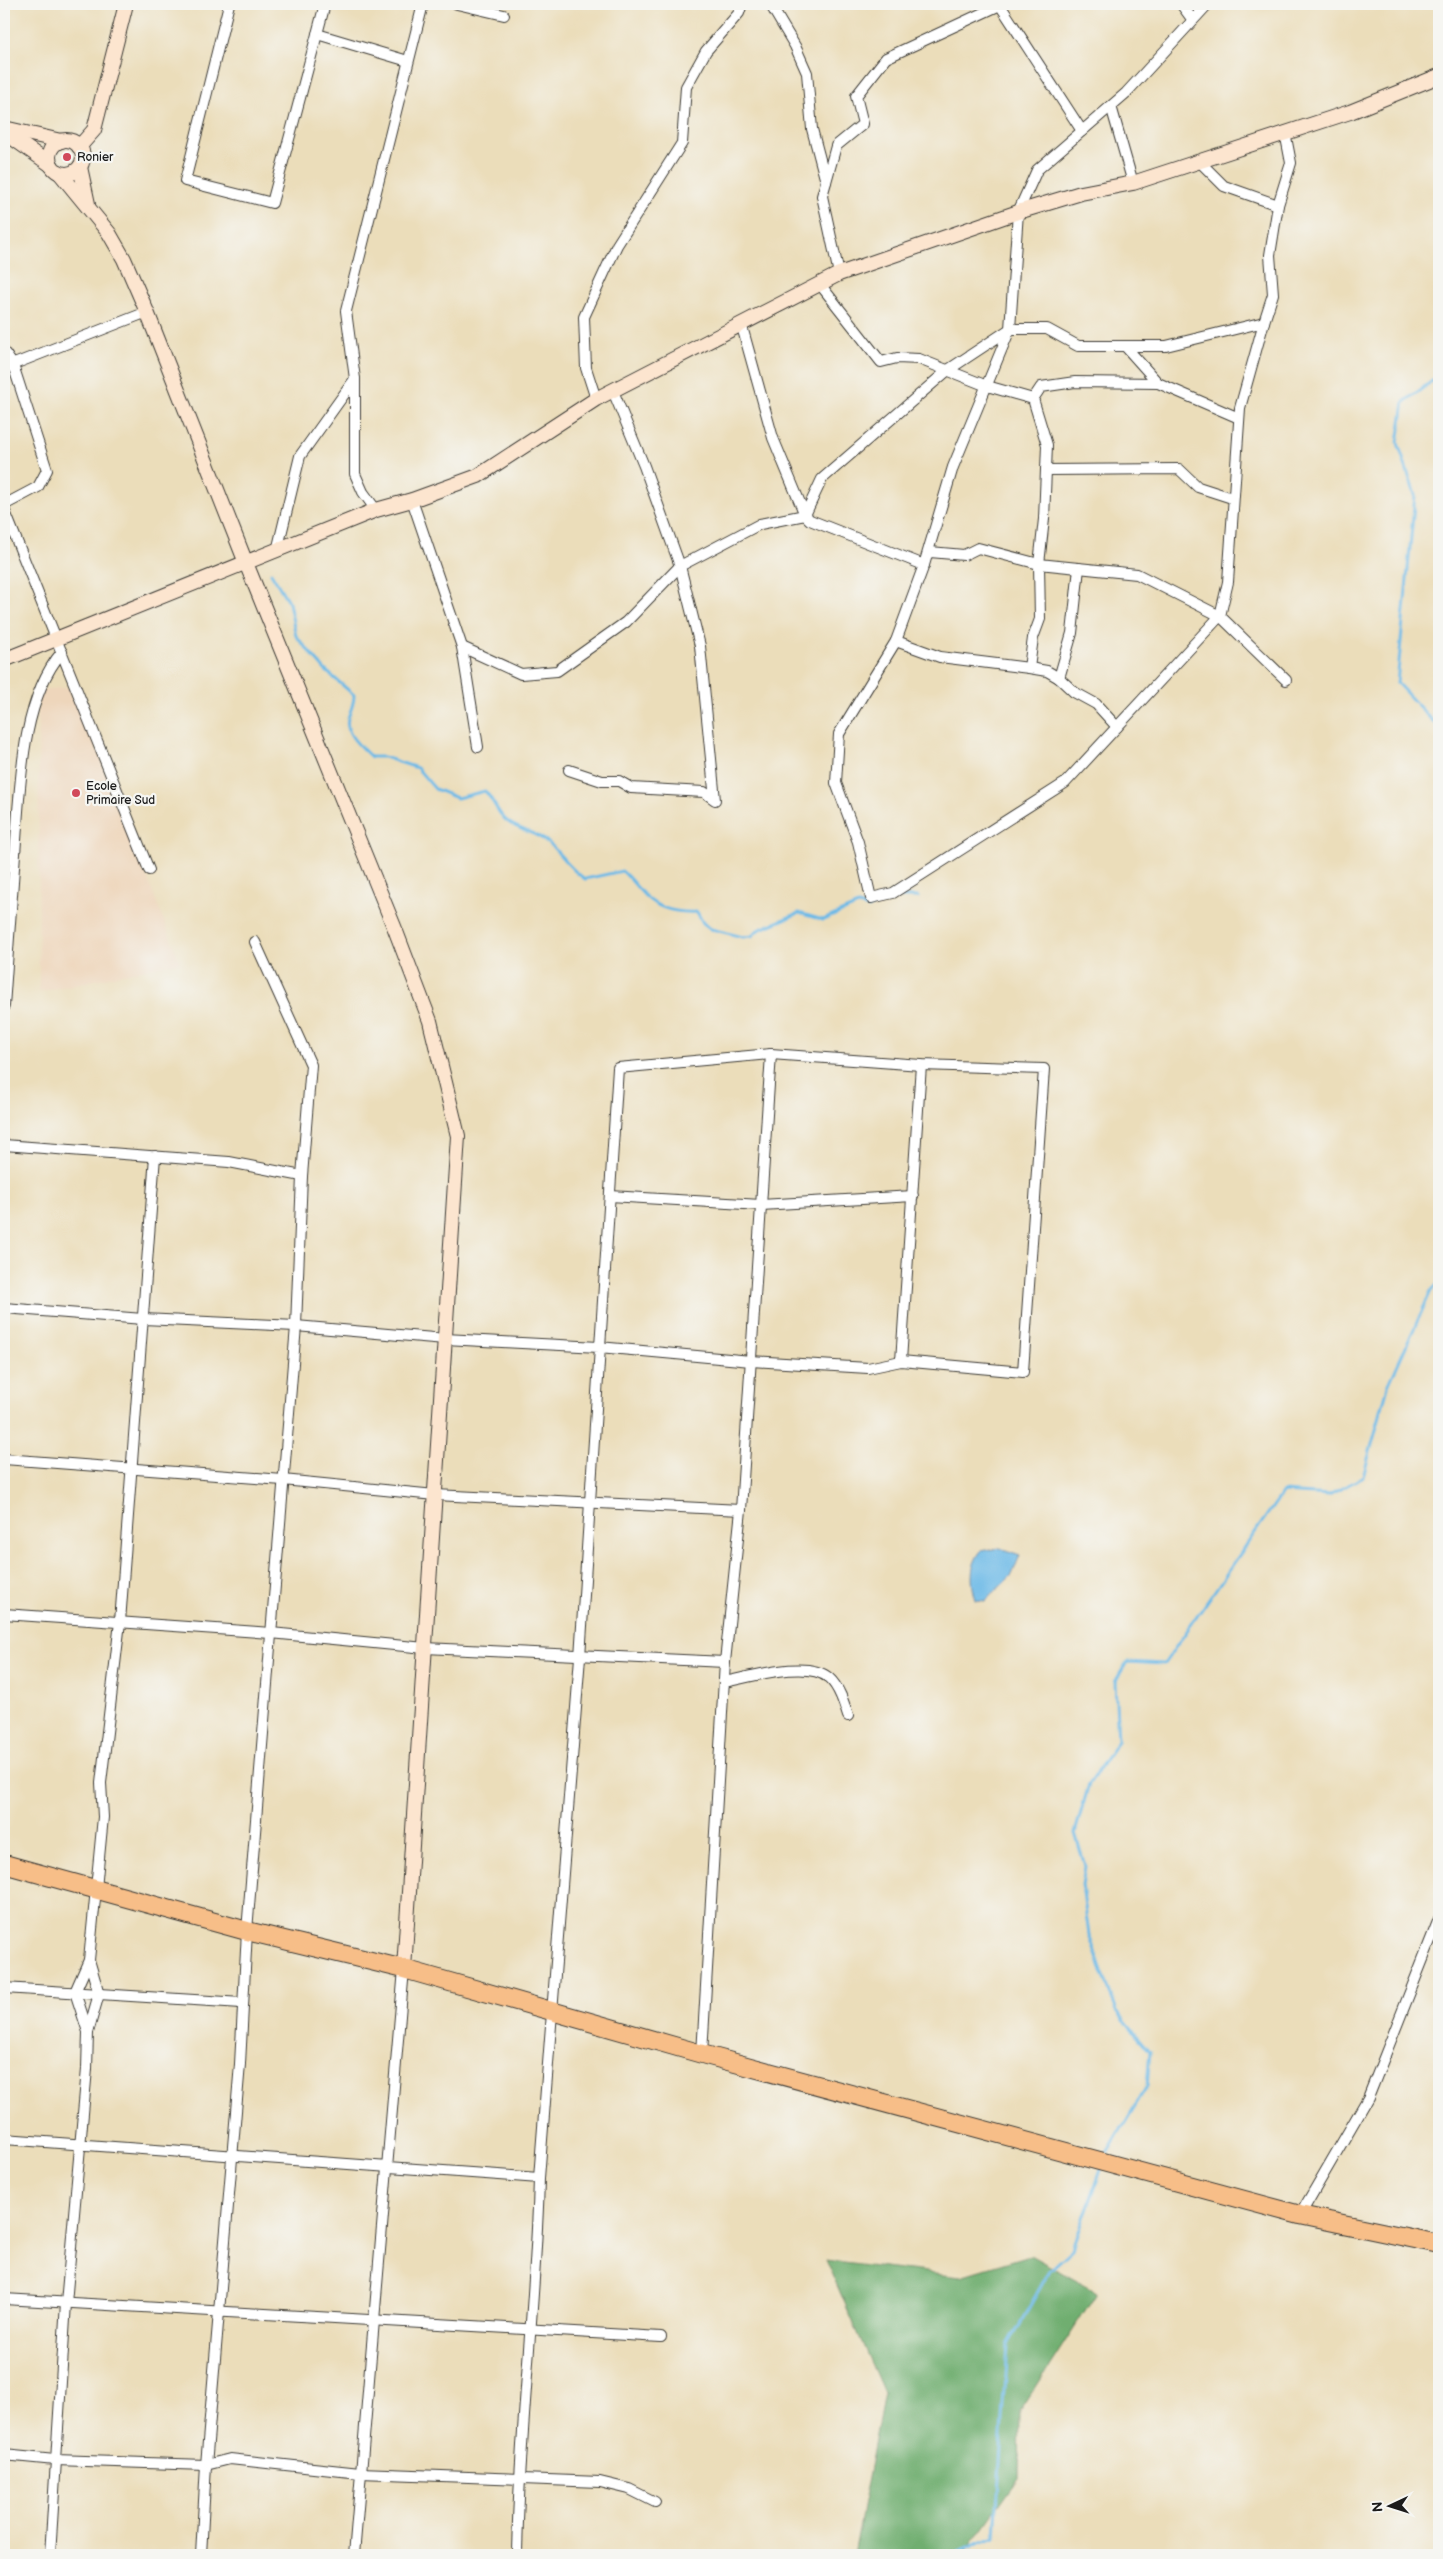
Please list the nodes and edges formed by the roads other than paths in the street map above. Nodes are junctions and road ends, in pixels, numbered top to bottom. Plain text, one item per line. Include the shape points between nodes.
1 (126, 4) edge
2 (229, 4) edge
3 (325, 4) edge
4 (423, 4) edge
5 (457, 4) edge
6 (742, 4) edge
7 (770, 4) edge
8 (1000, 4) edge
9 (1181, 4) edge
10 (1208, 4) edge
11 (504, 15) dead end
12 (1192, 19) junction
13 (317, 34) junction
14 (408, 61) junction
15 (1439, 76) edge
16 (1111, 106) junction
17 (4, 128) edge
18 (4, 132) edge
19 (1082, 132) junction
20 (1285, 132) junction
21 (61, 141) junction
22 (79, 147) junction
23 (1200, 162) junction
24 (80, 167) junction
25 (55, 168) junction
26 (826, 182) junction
27 (1133, 182) junction
28 (1278, 205) junction
29 (89, 207) junction
30 (1018, 212) junction
31 (839, 274) junction
32 (819, 283) junction
33 (147, 312) junction
34 (1264, 322) junction
35 (741, 323) junction
36 (1010, 329) junction
37 (1125, 346) junction
38 (4, 352) edge
39 (8, 366) edge
40 (948, 370) junction
41 (355, 378) junction
42 (1158, 382) junction
43 (987, 386) junction
44 (613, 391) junction
45 (596, 399) junction
46 (1033, 399) junction
47 (1239, 418) junction
48 (1046, 470) junction
49 (1232, 498) junction
50 (412, 500) junction
51 (4, 504) edge
52 (4, 509) edge
53 (376, 510) junction
54 (805, 515) junction
55 (277, 551) junction
56 (930, 552) junction
57 (246, 563) junction
58 (1039, 564) junction
59 (924, 565) junction
60 (680, 566) junction
61 (1079, 568) junction
62 (1220, 616) junction
63 (56, 639) junction
64 (896, 641) junction
65 (462, 647) junction
66 (62, 652) junction
67 (4, 660) edge
68 (1029, 668) junction
69 (1059, 678) junction
70 (1286, 680) dead end
71 (1117, 727) junction
72 (478, 747) dead end
73 (569, 770) dead end
74 (149, 870) dead end
75 (255, 942) dead end
76 (4, 1006) edge
77 (771, 1054) junction
78 (921, 1065) junction
79 (4, 1145) edge
80 (155, 1156) junction
81 (302, 1176) junction
82 (610, 1196) junction
83 (912, 1196) junction
84 (761, 1205) junction
85 (4, 1308) edge
86 (143, 1319) junction
87 (296, 1326) junction
88 (445, 1339) junction
89 (599, 1347) junction
90 (751, 1361) junction
91 (902, 1361) junction
92 (4, 1459) edge
93 (132, 1468) junction
94 (283, 1480) junction
95 (434, 1495) junction
96 (590, 1503) junction
97 (741, 1510) junction
98 (4, 1614) edge
99 (120, 1622) junction
100 (271, 1633) junction
101 (425, 1648) junction
102 (580, 1657) junction
103 (725, 1662) junction
104 (724, 1682) junction
105 (848, 1716) dead end
106 (4, 1864) edge
107 (96, 1889) junction
108 (1439, 1919) edge
109 (247, 1931) junction
110 (89, 1960) junction
111 (404, 1969) junction
112 (4, 1988) edge
113 (75, 1992) junction
114 (99, 1994) junction
115 (242, 2003) junction
116 (553, 2011) junction
117 (88, 2032) junction
118 (702, 2054) junction
119 (4, 2140) edge
120 (80, 2145) junction
121 (232, 2156) junction
122 (387, 2166) junction
123 (539, 2178) junction
124 (1300, 2215) junction
125 (1439, 2244) edge
126 (4, 2299) edge
127 (66, 2303) junction
128 (218, 2312) junction
129 (372, 2320) junction
130 (530, 2329) junction
131 (661, 2337) dead end
132 (4, 2455) edge
133 (55, 2460) junction
134 (206, 2465) junction
135 (360, 2473) junction
136 (518, 2479) junction
137 (655, 2502) dead end
138 (50, 2555) edge
139 (201, 2555) edge
140 (354, 2555) edge
141 (517, 2555) edge

1 - 22 street via 94,130
2 - 13 street via 185,181 272,203
3 - 13 street
4 - 14 street
5 - 11 street
6 - 45 street via 739,13 706,51 686,87 682,143 617,245 584,317 586,368
7 - 26 street via 807,73 812,128
8 - 19 street
8 - 26 street via 886,58 856,96 863,124 836,146
9 - 12 street
10 - 12 street
12 - 16 street
13 - 14 street
14 - 41 street via 346,311
15 - 20 street via 1350,112
16 - 19 street
16 - 27 street
17 - 21 street
18 - 25 street
19 - 30 street via 1037,170
20 - 23 street
20 - 28 street via 1291,164
21 - 22 street via 74,142
21 - 25 street via 50,153
22 - 24 street via 82,153
23 - 27 street
23 - 28 street via 1224,186
24 - 25 street via 71,173
24 - 29 street
25 - 29 street
26 - 31 street via 822,196
27 - 30 street
28 - 34 street via 1270,255 1274,294
29 - 33 street via 124,259
30 - 31 street
30 - 36 street
31 - 32 street
32 - 35 street
32 - 40 street via 881,362 897,358 920,359
33 - 39 street
33 - 57 street
34 - 37 street via 1166,346
34 - 47 street
35 - 44 street
35 - 54 street via 773,438
36 - 37 street via 1047,329 1078,346
36 - 40 street
36 - 43 street
37 - 42 street
38 - 39 street
39 - 51 street via 47,470 38,487
40 - 43 street
40 - 54 street via 822,479
41 - 53 street via 355,474
41 - 55 street via 300,456
42 - 46 street via 1074,382 1041,387
42 - 47 street
43 - 46 street
43 - 56 street via 953,467
44 - 45 street
44 - 60 street
45 - 50 street via 478,476
46 - 48 street via 1046,445
47 - 49 street
48 - 49 street via 1179,469 1198,486
48 - 58 street
49 - 62 street via 1228,582
50 - 53 street
50 - 65 street
52 - 63 street
53 - 55 street
54 - 59 street via 810,520
54 - 60 street via 760,524
55 - 57 street
56 - 58 street via 964,555 978,548
56 - 59 street
57 - 63 street
57 - 88 street via 344,798 430,1021 458,1136
58 - 61 street
58 - 68 street via 1040,619
59 - 64 street
60 - 65 street via 626,622 557,671 521,674
60 - 73 street via 700,646 715,800 704,792 631,788 619,781 602,782
61 - 62 street via 1137,574
61 - 69 street via 1072,634
62 - 70 street
62 - 71 street
63 - 66 street
63 - 67 street
64 - 68 street via 940,658
64 - 71 street via 839,734 836,782 858,842 871,898 893,893 1065,783
65 - 72 street
66 - 74 street
66 - 76 street via 46,673 22,765
68 - 69 street
69 - 71 street via 1074,692 1096,704
75 - 81 street via 310,1065
77 - 78 street
77 - 82 street via 618,1068
77 - 84 street
78 - 83 street
78 - 91 street via 1044,1069 1023,1372
79 - 80 street
80 - 81 street via 230,1162
80 - 86 street
81 - 87 street
82 - 84 street
82 - 89 street
83 - 84 street
83 - 91 street
84 - 90 street
85 - 86 street
86 - 87 street
86 - 93 street
87 - 88 street
87 - 94 street
88 - 89 street
88 - 95 street
89 - 90 street
89 - 96 street
90 - 91 street via 868,1368
90 - 97 street
92 - 93 street
93 - 94 street
93 - 99 street
94 - 95 street
94 - 100 street
95 - 96 street
95 - 101 street
96 - 97 street
96 - 102 street
97 - 103 street
98 - 99 street
99 - 100 street
99 - 107 street via 101,1783 103,1817
100 - 101 street
100 - 109 street
101 - 102 street
101 - 111 street
102 - 103 street
102 - 116 street
103 - 104 street
104 - 105 street via 794,1669 815,1671 836,1686
104 - 118 street
106 - 107 highway
107 - 109 highway
107 - 110 street
108 - 124 street via 1368,2098
109 - 111 highway
109 - 115 street
110 - 113 street
110 - 114 street
111 - 116 highway
111 - 122 street
112 - 113 street
113 - 114 street
113 - 117 street
114 - 115 street
114 - 117 street
115 - 121 street
116 - 118 highway
116 - 123 street
117 - 120 street via 88,2069
118 - 124 highway
119 - 120 street
120 - 121 street
120 - 127 street
121 - 122 street
121 - 128 street
122 - 123 street
122 - 129 street
123 - 130 street via 537,2262
124 - 125 highway
126 - 127 street
127 - 128 street
127 - 133 street
128 - 129 street
128 - 134 street
129 - 130 street
129 - 135 street
130 - 131 street
130 - 136 street
132 - 133 street
133 - 134 street
133 - 138 street
134 - 135 street via 230,2459
134 - 139 street
135 - 136 street
135 - 140 street
136 - 137 street via 600,2482 628,2489
136 - 141 street

